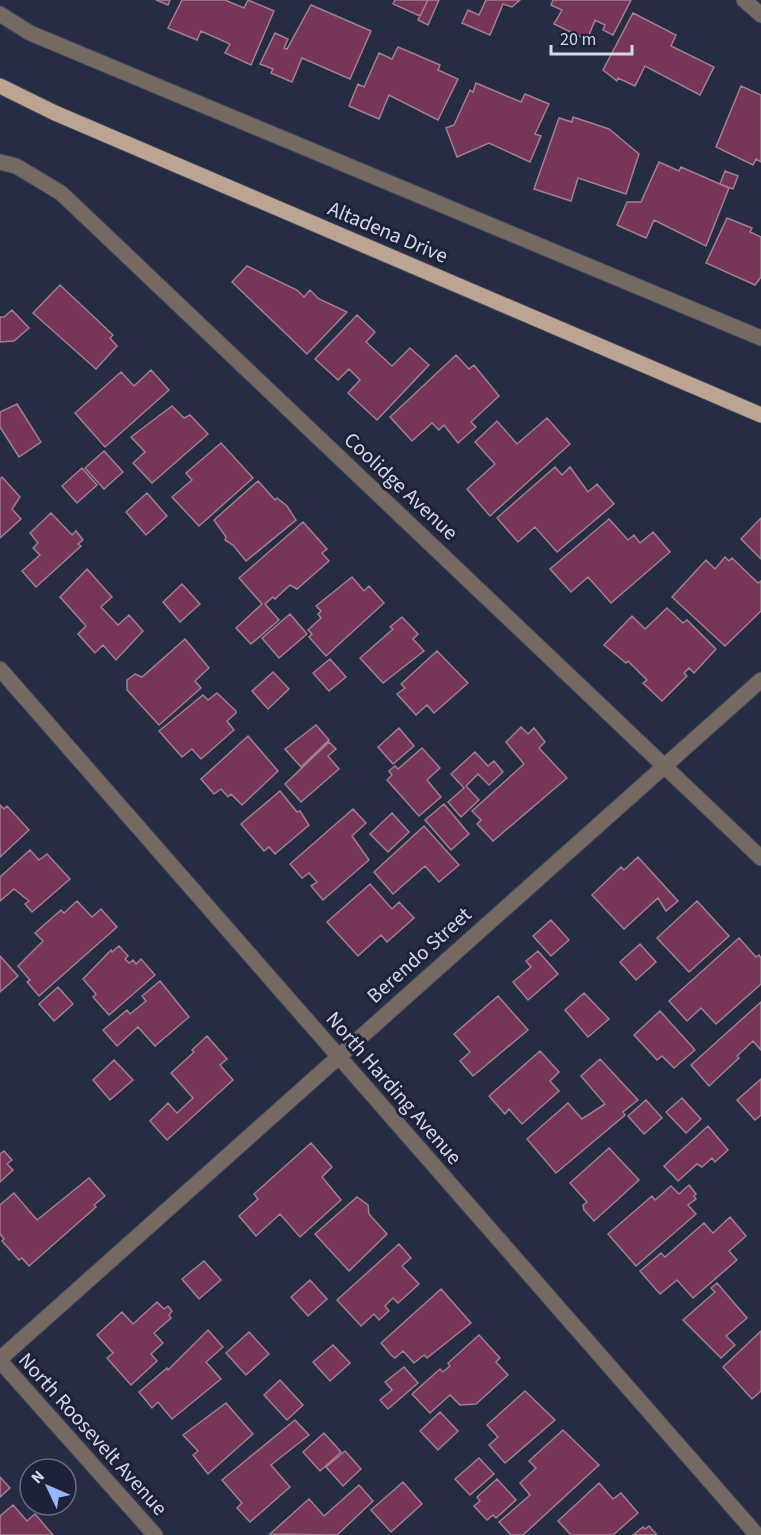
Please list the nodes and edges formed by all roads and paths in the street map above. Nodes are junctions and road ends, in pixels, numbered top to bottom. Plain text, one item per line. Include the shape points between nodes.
1 (744, 0) edge
2 (0, 14) edge
3 (761, 15) edge
4 (0, 86) edge
5 (0, 162) edge
6 (761, 338) edge
7 (761, 415) edge
8 (0, 669) edge
9 (761, 680) edge
10 (664, 765) junction
11 (761, 858) edge
12 (338, 1056) junction
13 (0, 1360) edge
14 (155, 1535) edge
15 (757, 1535) edge

1 - 3 street
2 - 6 street via 30,33
4 - 7 main road, Altadena Drive
5 - 10 street, Coolidge Avenue via 16,165 61,193
8 - 12 street, North Harding Avenue
9 - 10 street, Berendo Street
10 - 11 street, Coolidge Avenue
10 - 12 street, Berendo Street
12 - 13 street, Berendo Street
12 - 15 street, North Harding Avenue
13 - 14 street, North Roosevelt Avenue

